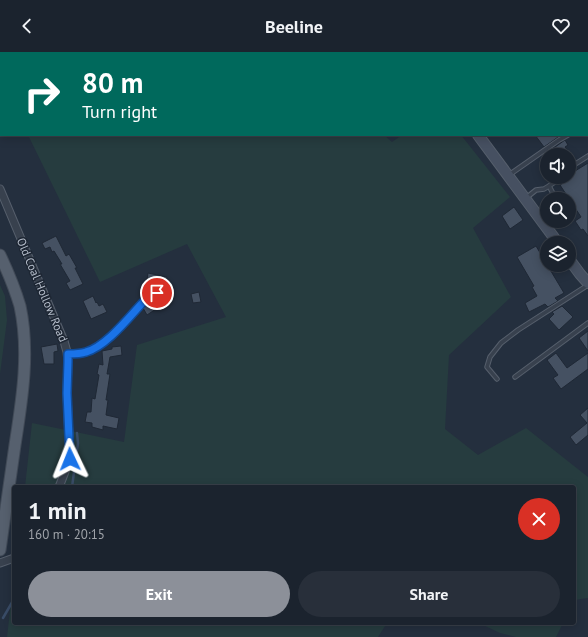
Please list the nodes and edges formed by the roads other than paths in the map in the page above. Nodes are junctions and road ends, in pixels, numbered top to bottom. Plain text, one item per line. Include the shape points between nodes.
1 (479, 136) edge
2 (566, 136) edge
3 (588, 156) edge
4 (576, 164) edge
5 (508, 176) junction
6 (552, 184) edge
7 (549, 186) junction
8 (0, 189) edge
9 (552, 192) edge
10 (525, 198) junction
11 (540, 212) edge
12 (0, 255) edge
13 (576, 269) edge
14 (588, 284) edge
15 (167, 294) dead end
16 (588, 323) edge
17 (68, 354) junction
18 (515, 377) dead end
19 (497, 379) dead end
20 (60, 485) edge
21 (0, 550) edge
22 (12, 559) edge
23 (0, 563) edge

1 - 5 main road
2 - 5 lane
3 - 4 lane
5 - 10 main road
6 - 7 lane
7 - 9 lane
7 - 10 lane via 536,190
8 - 17 street, Old Coal Hollow Road
10 - 11 main road
12 - 21 main road via 20,306 24,358 19,420
13 - 14 main road
14 - 19 lane via 501,343 490,357 487,367
15 - 17 lane via 152,294 105,342 94,349 80,354
16 - 18 lane
17 - 20 street, Old Coal Hollow Road via 70,459
22 - 23 street

